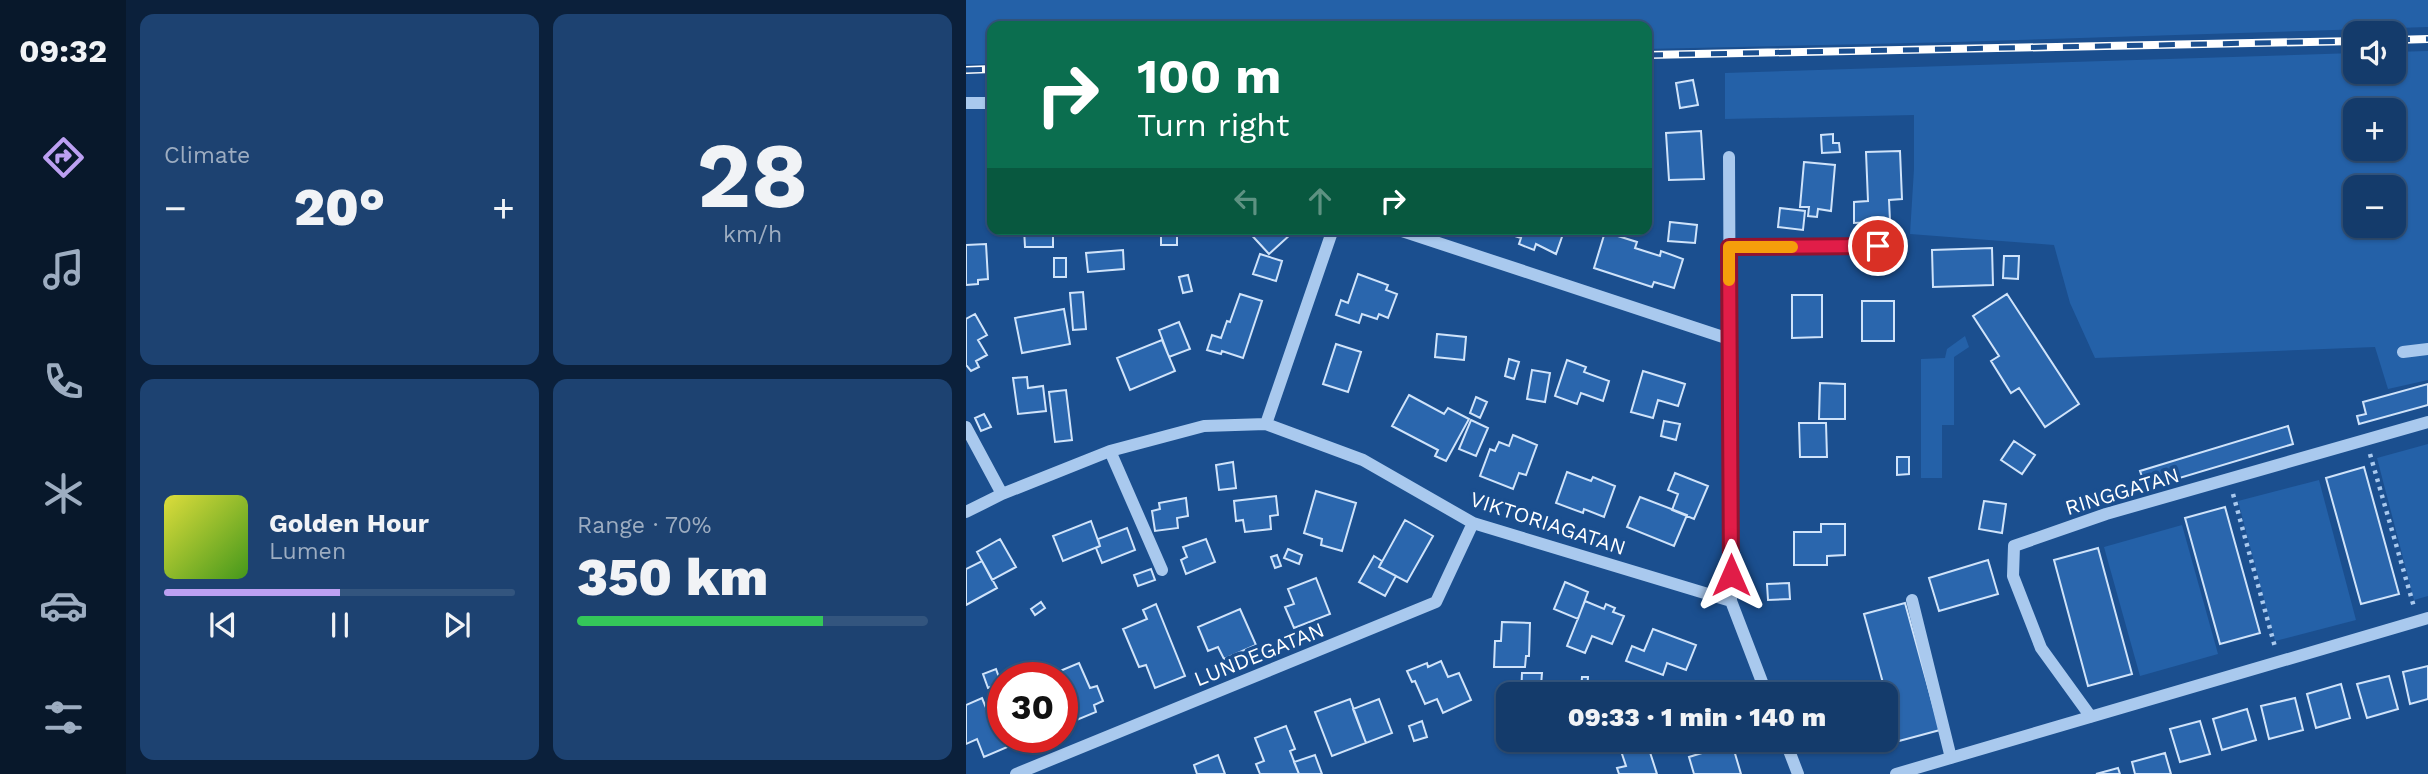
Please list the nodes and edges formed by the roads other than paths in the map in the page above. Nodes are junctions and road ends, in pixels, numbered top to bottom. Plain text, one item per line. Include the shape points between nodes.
1 (966, 103) edge
2 (987, 103) edge
3 (1729, 157) dead end
4 (1331, 235) edge
5 (1414, 235) edge
6 (1878, 246) dead end
7 (1729, 247) junction
8 (1729, 339) junction
9 (2428, 349) edge
10 (2403, 352) dead end
11 (2428, 422) edge
12 (1266, 424) junction
13 (966, 427) edge
14 (1110, 451) junction
15 (1002, 494) junction
16 (966, 512) edge
17 (1473, 523) junction
18 (1162, 570) dead end
19 (1912, 600) dead end
20 (1731, 601) junction
21 (2423, 620) edge
22 (1762, 682) edge
23 (2091, 717) junction
24 (1790, 752) edge
25 (1951, 758) junction
26 (1016, 774) edge
27 (1798, 774) edge
28 (1896, 774) edge

1 - 2 street
3 - 7 street
4 - 12 street
5 - 8 street
6 - 7 street
7 - 8 street
8 - 20 street
9 - 10 street
11 - 23 street, RINGGATAN via 2106,514 2014,546 2013,576 2041,648
12 - 14 street, VIKTORIAGATAN via 1204,426
12 - 17 street, VIKTORIAGATAN via 1363,460
13 - 15 street
14 - 15 street, VIKTORIAGATAN
14 - 18 street
15 - 16 street, VIKTORIAGATAN
17 - 20 street, VIKTORIAGATAN
17 - 26 street, LUNDEGATAN via 1436,602
19 - 25 street
20 - 22 street
21 - 23 street
23 - 25 street
24 - 27 street
25 - 28 street

